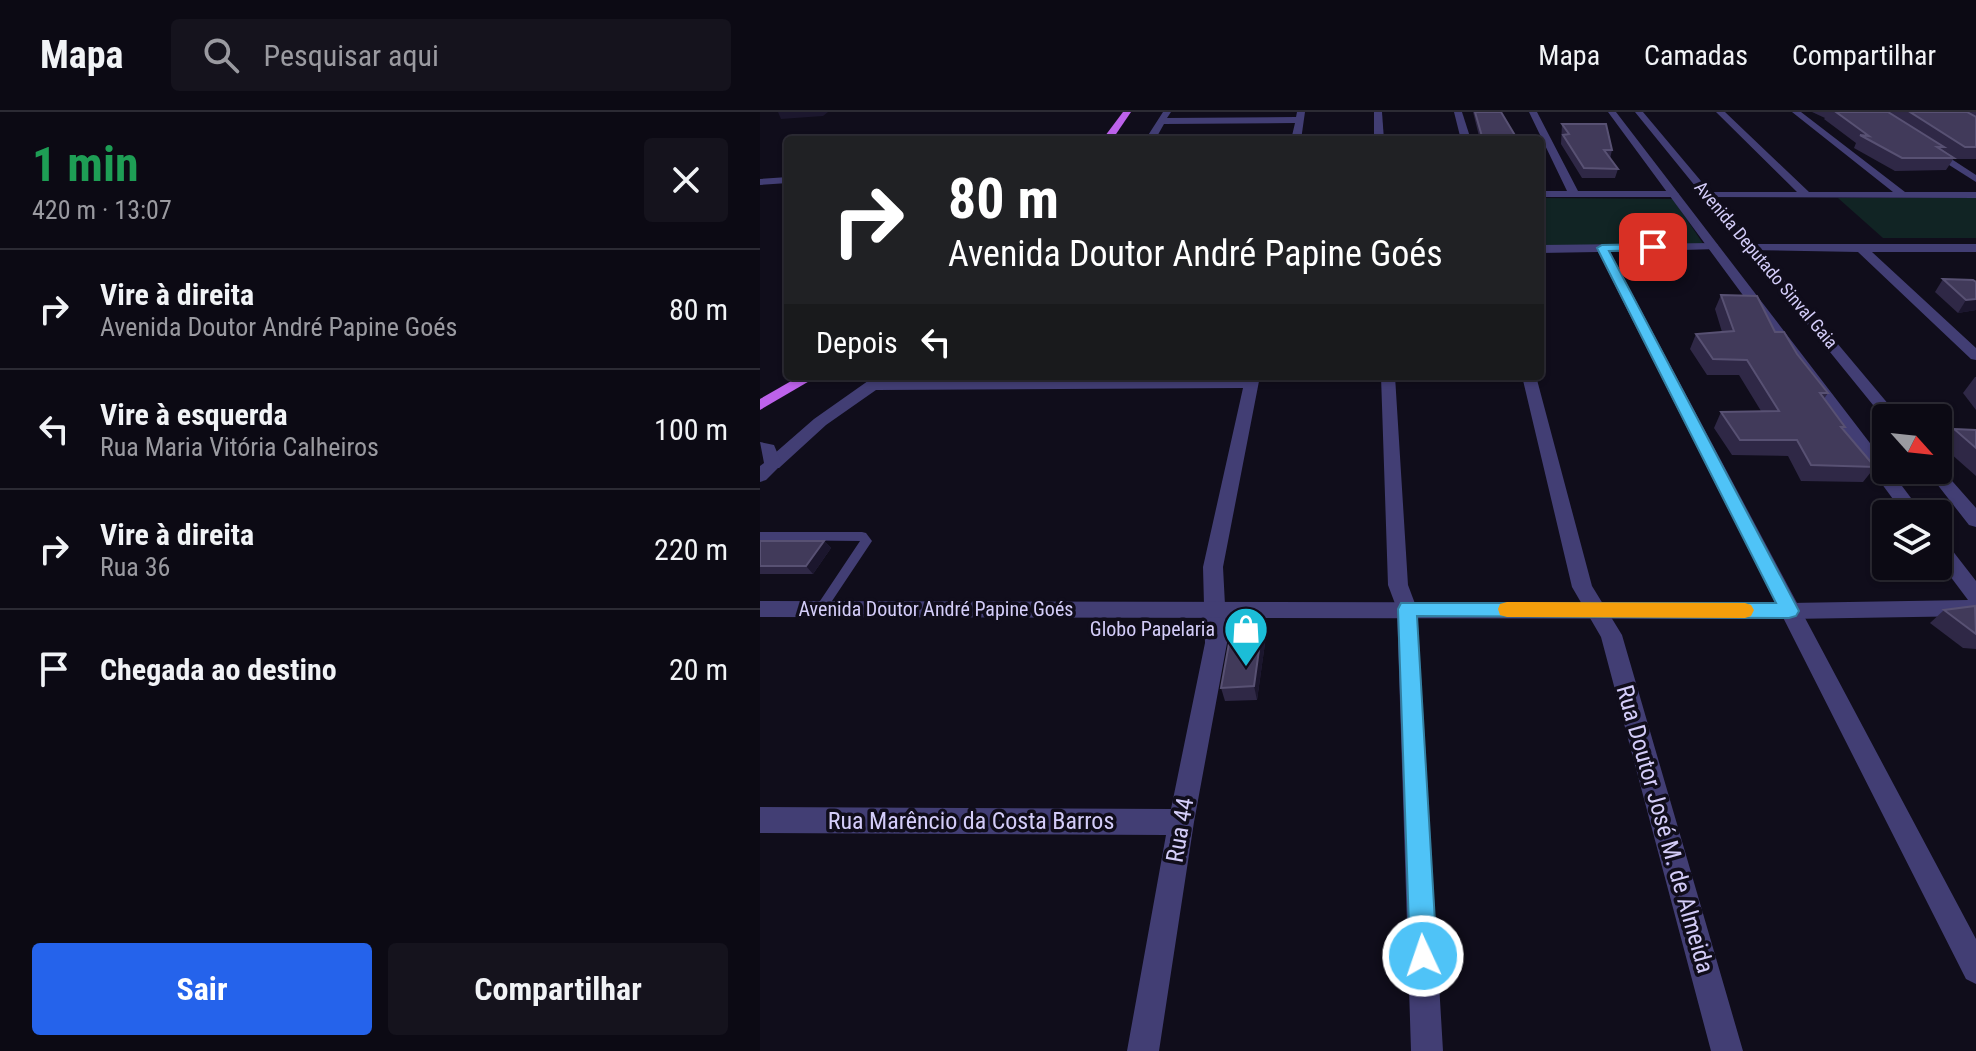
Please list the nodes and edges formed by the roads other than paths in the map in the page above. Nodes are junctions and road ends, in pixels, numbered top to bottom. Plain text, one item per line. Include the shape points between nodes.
1 (1127, 112) edge
2 (1135, 112) edge
3 (1378, 112) edge
4 (1458, 112) edge
5 (1533, 112) edge
6 (1612, 112) edge
7 (1639, 112) edge
8 (1720, 112) edge
9 (1796, 112) edge
10 (1165, 116) edge
11 (1300, 116) edge
12 (1110, 136) edge
13 (1118, 136) edge
14 (1152, 136) edge
15 (1297, 136) edge
16 (1379, 136) edge
17 (1465, 136) edge
18 (1925, 146) edge
19 (1976, 179) edge
20 (784, 180) edge
21 (760, 182) edge
22 (1544, 194) edge
23 (1574, 194) junction
24 (1674, 194) junction
25 (1708, 195) junction
26 (1806, 195) junction
27 (1903, 195) junction
28 (1976, 195) edge
29 (1712, 221) junction
30 (1714, 247) junction
31 (1602, 248) junction
32 (1752, 248) junction
33 (1861, 248) junction
34 (1544, 249) edge
35 (1974, 249) edge
36 (1976, 356) edge
37 (788, 380) edge
38 (804, 380) edge
39 (1066, 380) edge
40 (1252, 380) edge
41 (1388, 380) edge
42 (1530, 380) edge
43 (879, 381) edge
44 (763, 402) edge
45 (1880, 404) edge
46 (760, 447) edge
47 (766, 470) edge
48 (1946, 484) edge
49 (1904, 500) edge
50 (1976, 520) edge
51 (760, 536) edge
52 (1952, 564) edge
53 (1976, 596) edge
54 (1976, 608) edge
55 (760, 609) edge
56 (1215, 609) junction
57 (1407, 609) junction
58 (820, 610) junction
59 (1596, 610) junction
60 (1789, 611) junction
61 (760, 820) edge
62 (1181, 822) junction
63 (1976, 969) edge
64 (1143, 1051) edge
65 (1427, 1051) edge
66 (1727, 1051) edge

1 - 12 main road
2 - 13 main road
3 - 16 street
4 - 17 street
5 - 23 street
6 - 24 street, Avenida Deputado Sinval Gaia
7 - 25 street, Avenida Deputado Sinval Gaia
8 - 26 street
9 - 27 street
10 - 11 street
10 - 14 street
11 - 15 street
18 - 19 street
20 - 21 street
22 - 23 street
23 - 24 street
24 - 29 street, Avenida Deputado Sinval Gaia
25 - 26 street
25 - 29 street, Avenida Deputado Sinval Gaia
26 - 27 street
27 - 28 street
29 - 30 street, Avenida Deputado Sinval Gaia
29 - 32 street, Avenida Deputado Sinval Gaia
30 - 31 street
30 - 49 street, Avenida Deputado Sinval Gaia
31 - 34 street
31 - 60 street
32 - 33 street
32 - 45 street, Avenida Deputado Sinval Gaia
33 - 35 street
33 - 36 street
37 - 44 main road
38 - 44 main road
39 - 43 street
40 - 56 street, Rua 44 via 1213,567
41 - 57 street via 1398,585
42 - 59 street, Rua Doutor José M. de Almeida via 1582,587
43 - 47 street via 820,422
46 - 47 street via 768,449
48 - 50 street
51 - 58 lane via 862,536 866,541
52 - 53 street
54 - 60 street, Avenida Doutor André Papine Goés
55 - 58 street, Avenida Doutor André Papine Goés
56 - 57 street, Avenida Doutor André Papine Goés
56 - 58 street, Avenida Doutor André Papine Goés
56 - 62 street, Rua 44 via 1216,643
57 - 59 street, Avenida Doutor André Papine Goés
57 - 65 street
59 - 60 street, Avenida Doutor André Papine Goés
59 - 66 street, Rua Doutor José M. de Almeida via 1611,635
60 - 63 street
61 - 62 street, Rua Marêncio da Costa Barros
62 - 64 street, Rua 44

